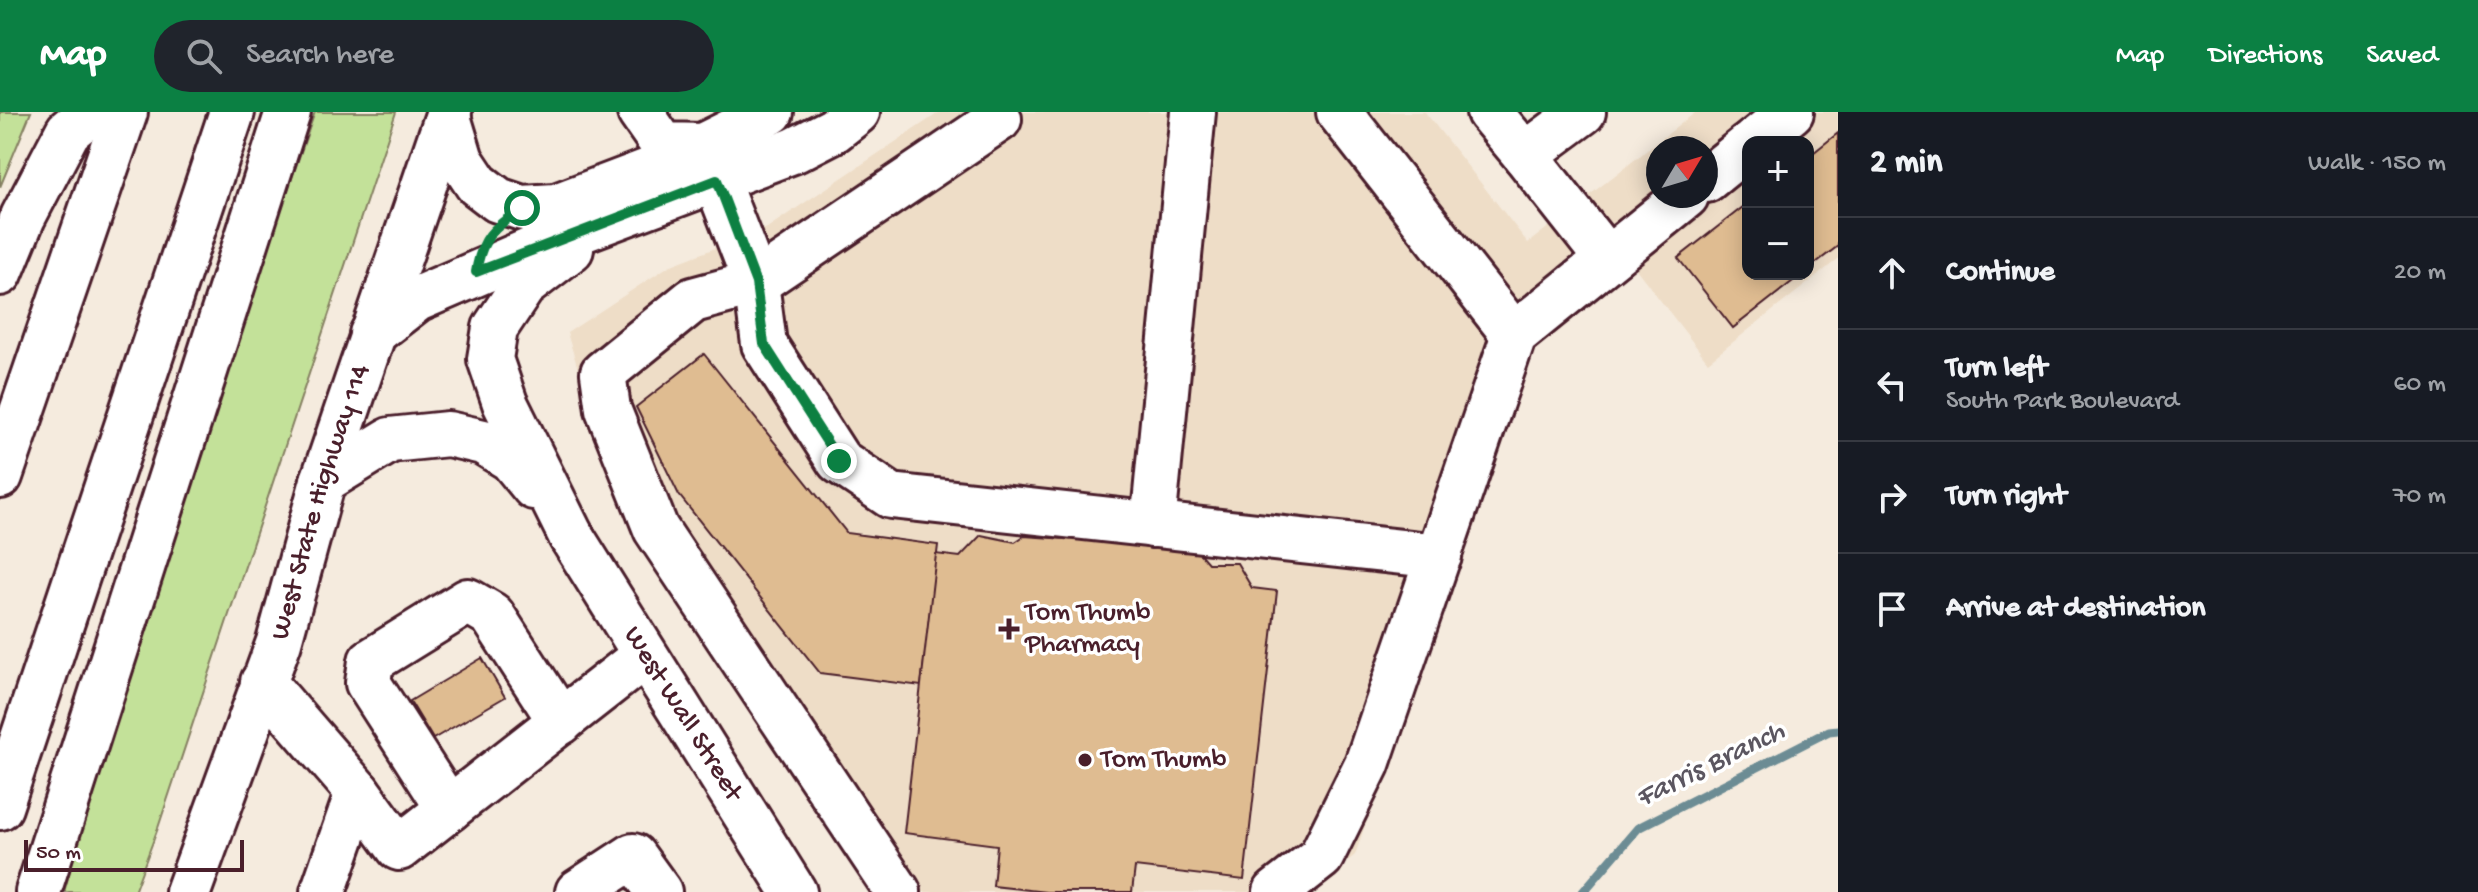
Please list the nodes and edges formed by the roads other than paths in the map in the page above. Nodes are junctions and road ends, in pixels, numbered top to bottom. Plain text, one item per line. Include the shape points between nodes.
1 (91, 112) edge
2 (125, 112) edge
3 (232, 112) edge
4 (288, 112) edge
5 (640, 112) edge
6 (771, 112) edge
7 (857, 112) edge
8 (1193, 112) edge
9 (1339, 112) edge
10 (1489, 112) edge
11 (1583, 112) edge
12 (1791, 112) edge
13 (449, 114) edge
14 (1000, 114) edge
15 (1761, 136) edge
16 (1742, 151) edge
17 (1525, 155) junction
18 (710, 163) junction
19 (1718, 170) edge
20 (522, 208) junction
21 (1671, 208) edge
22 (606, 221) junction
23 (1607, 259) junction
24 (476, 272) junction
25 (0, 273) edge
26 (756, 283) junction
27 (372, 334) junction
28 (1514, 335) junction
29 (0, 476) edge
30 (323, 481) junction
31 (1153, 525) junction
32 (571, 536) junction
33 (1439, 556) junction
34 (644, 656) junction
35 (263, 682) junction
36 (561, 722) junction
37 (358, 792) junction
38 (0, 807) edge
39 (449, 809) junction
40 (38, 892) edge
41 (188, 892) edge
42 (323, 892) edge
43 (578, 892) edge
44 (659, 892) edge
45 (794, 892) edge
46 (898, 892) edge
47 (1276, 892) edge

1 - 25 main road via 68,131
2 - 29 main road
3 - 38 main road
4 - 40 main road
5 - 18 main road via 663,145
6 - 18 main road
7 - 18 main road via 795,150
8 - 31 main road
9 - 28 main road
10 - 17 main road
11 - 17 main road
12 - 15 main road
13 - 20 main road via 461,160 477,184 498,200
13 - 27 main road, West State Highway 114
14 - 26 main road
16 - 19 main road
17 - 23 main road
18 - 20 main road via 664,165 556,206
18 - 22 main road
18 - 26 main road
20 - 24 main road via 482,244
21 - 23 main road
22 - 24 main road
22 - 32 main road via 523,286 495,328 490,359 505,403
23 - 28 main road
24 - 27 main road via 417,299
24 - 32 main road via 473,325 488,405
26 - 31 main road via 764,344 839,461 891,496
26 - 46 main road via 693,300 603,373 608,409 656,529
27 - 30 main road, West State Highway 114
28 - 33 main road
30 - 32 main road via 390,440 448,434 472,439 511,459
30 - 35 main road, West State Highway 114
31 - 33 main road
32 - 34 main road, West Wall Street
33 - 47 main road via 1367,764 1321,857
34 - 36 main road
34 - 45 main road, West Wall Street
35 - 37 main road
35 - 41 main road, West State Highway 114
36 - 39 main road
36 - 39 main road via 492,615 468,601 371,661 368,683
37 - 39 main road via 399,848
37 - 42 main road
43 - 44 main road via 633,856

